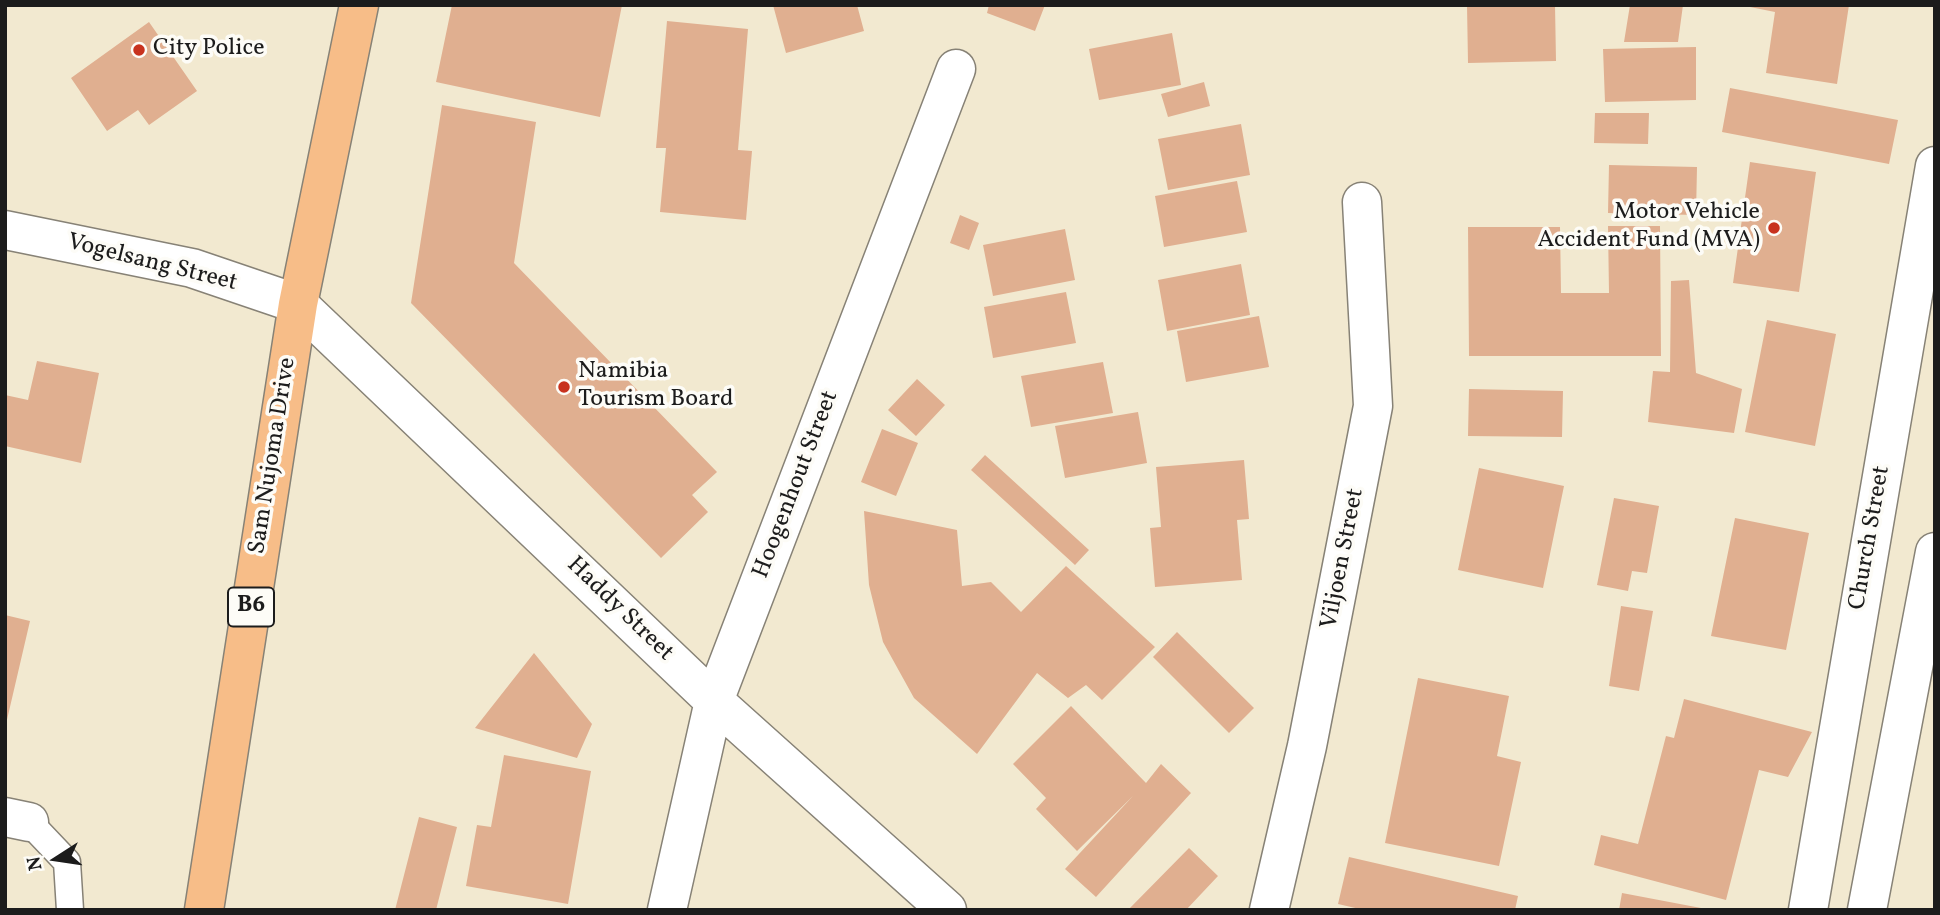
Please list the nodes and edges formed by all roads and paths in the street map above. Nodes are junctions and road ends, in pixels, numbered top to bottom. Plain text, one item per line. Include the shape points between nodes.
1 (359, 5) edge
2 (956, 69) dead end
3 (1935, 166) edge
4 (1362, 202) dead end
5 (5, 230) edge
6 (298, 304) junction
7 (1935, 552) edge
8 (1929, 612) edge
9 (714, 701) junction
10 (17, 820) edge
11 (70, 910) edge
12 (204, 910) edge
13 (667, 910) edge
14 (947, 910) edge
15 (1269, 910) edge
16 (1808, 910) edge
17 (1867, 910) edge

1 - 6 highway, Sam Nujoma Drive / B6
2 - 9 street, Hoogenhout Street
3 - 16 street, Church Street
4 - 15 street, Viljoen Street via 1373,406 1307,746
5 - 6 street, Vogelsang Street via 192,268
6 - 9 street, Haddy Street
6 - 12 highway, Sam Nujoma Drive / B6
7 - 8 street
8 - 17 street
9 - 13 street, Hoogenhout Street
9 - 14 street, Haddy Street
10 - 11 lane via 67,862

